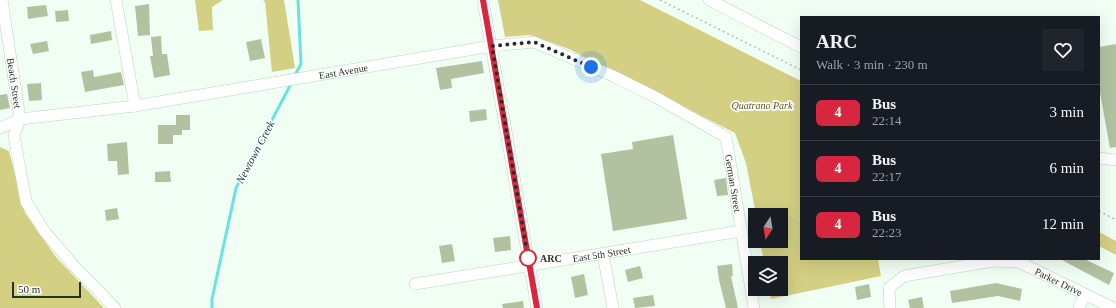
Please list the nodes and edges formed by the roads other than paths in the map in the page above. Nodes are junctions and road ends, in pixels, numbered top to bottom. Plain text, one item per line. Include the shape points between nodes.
1 (2, 0) edge
2 (116, 0) edge
3 (483, 0) edge
4 (709, 0) edge
5 (492, 46) junction
6 (800, 46) edge
7 (657, 98) joint
8 (135, 106) junction
9 (20, 119) junction
10 (0, 121) edge
11 (0, 128) edge
12 (1100, 158) edge
13 (1116, 160) edge
14 (742, 230) junction
15 (603, 254) junction
16 (529, 266) junction
17 (415, 284) dead end
18 (1085, 294) junction
19 (115, 308) edge
20 (537, 308) edge
21 (613, 308) edge
22 (754, 308) edge
23 (890, 308) edge
24 (1079, 308) edge
25 (1113, 308) edge

1 - 9 street, Beach Street
2 - 8 street
3 - 5 street
4 - 6 street
5 - 7 street, East Avenue via 534,42
5 - 8 street, East Avenue
5 - 16 street
7 - 14 street, German Street via 726,137
8 - 9 street, East Avenue
9 - 10 street, East Avenue
9 - 11 street, East Avenue
9 - 19 street via 14,136 26,202 45,232
12 - 13 street
14 - 15 street, East 5th Street
14 - 22 street, German Street
15 - 16 street, East 5th Street
15 - 21 street
16 - 17 street, East 5th Street
16 - 20 street
18 - 23 street, Parker Drive via 1019,262 993,261 904,276 890,288
18 - 24 street
18 - 25 street, Parker Drive

